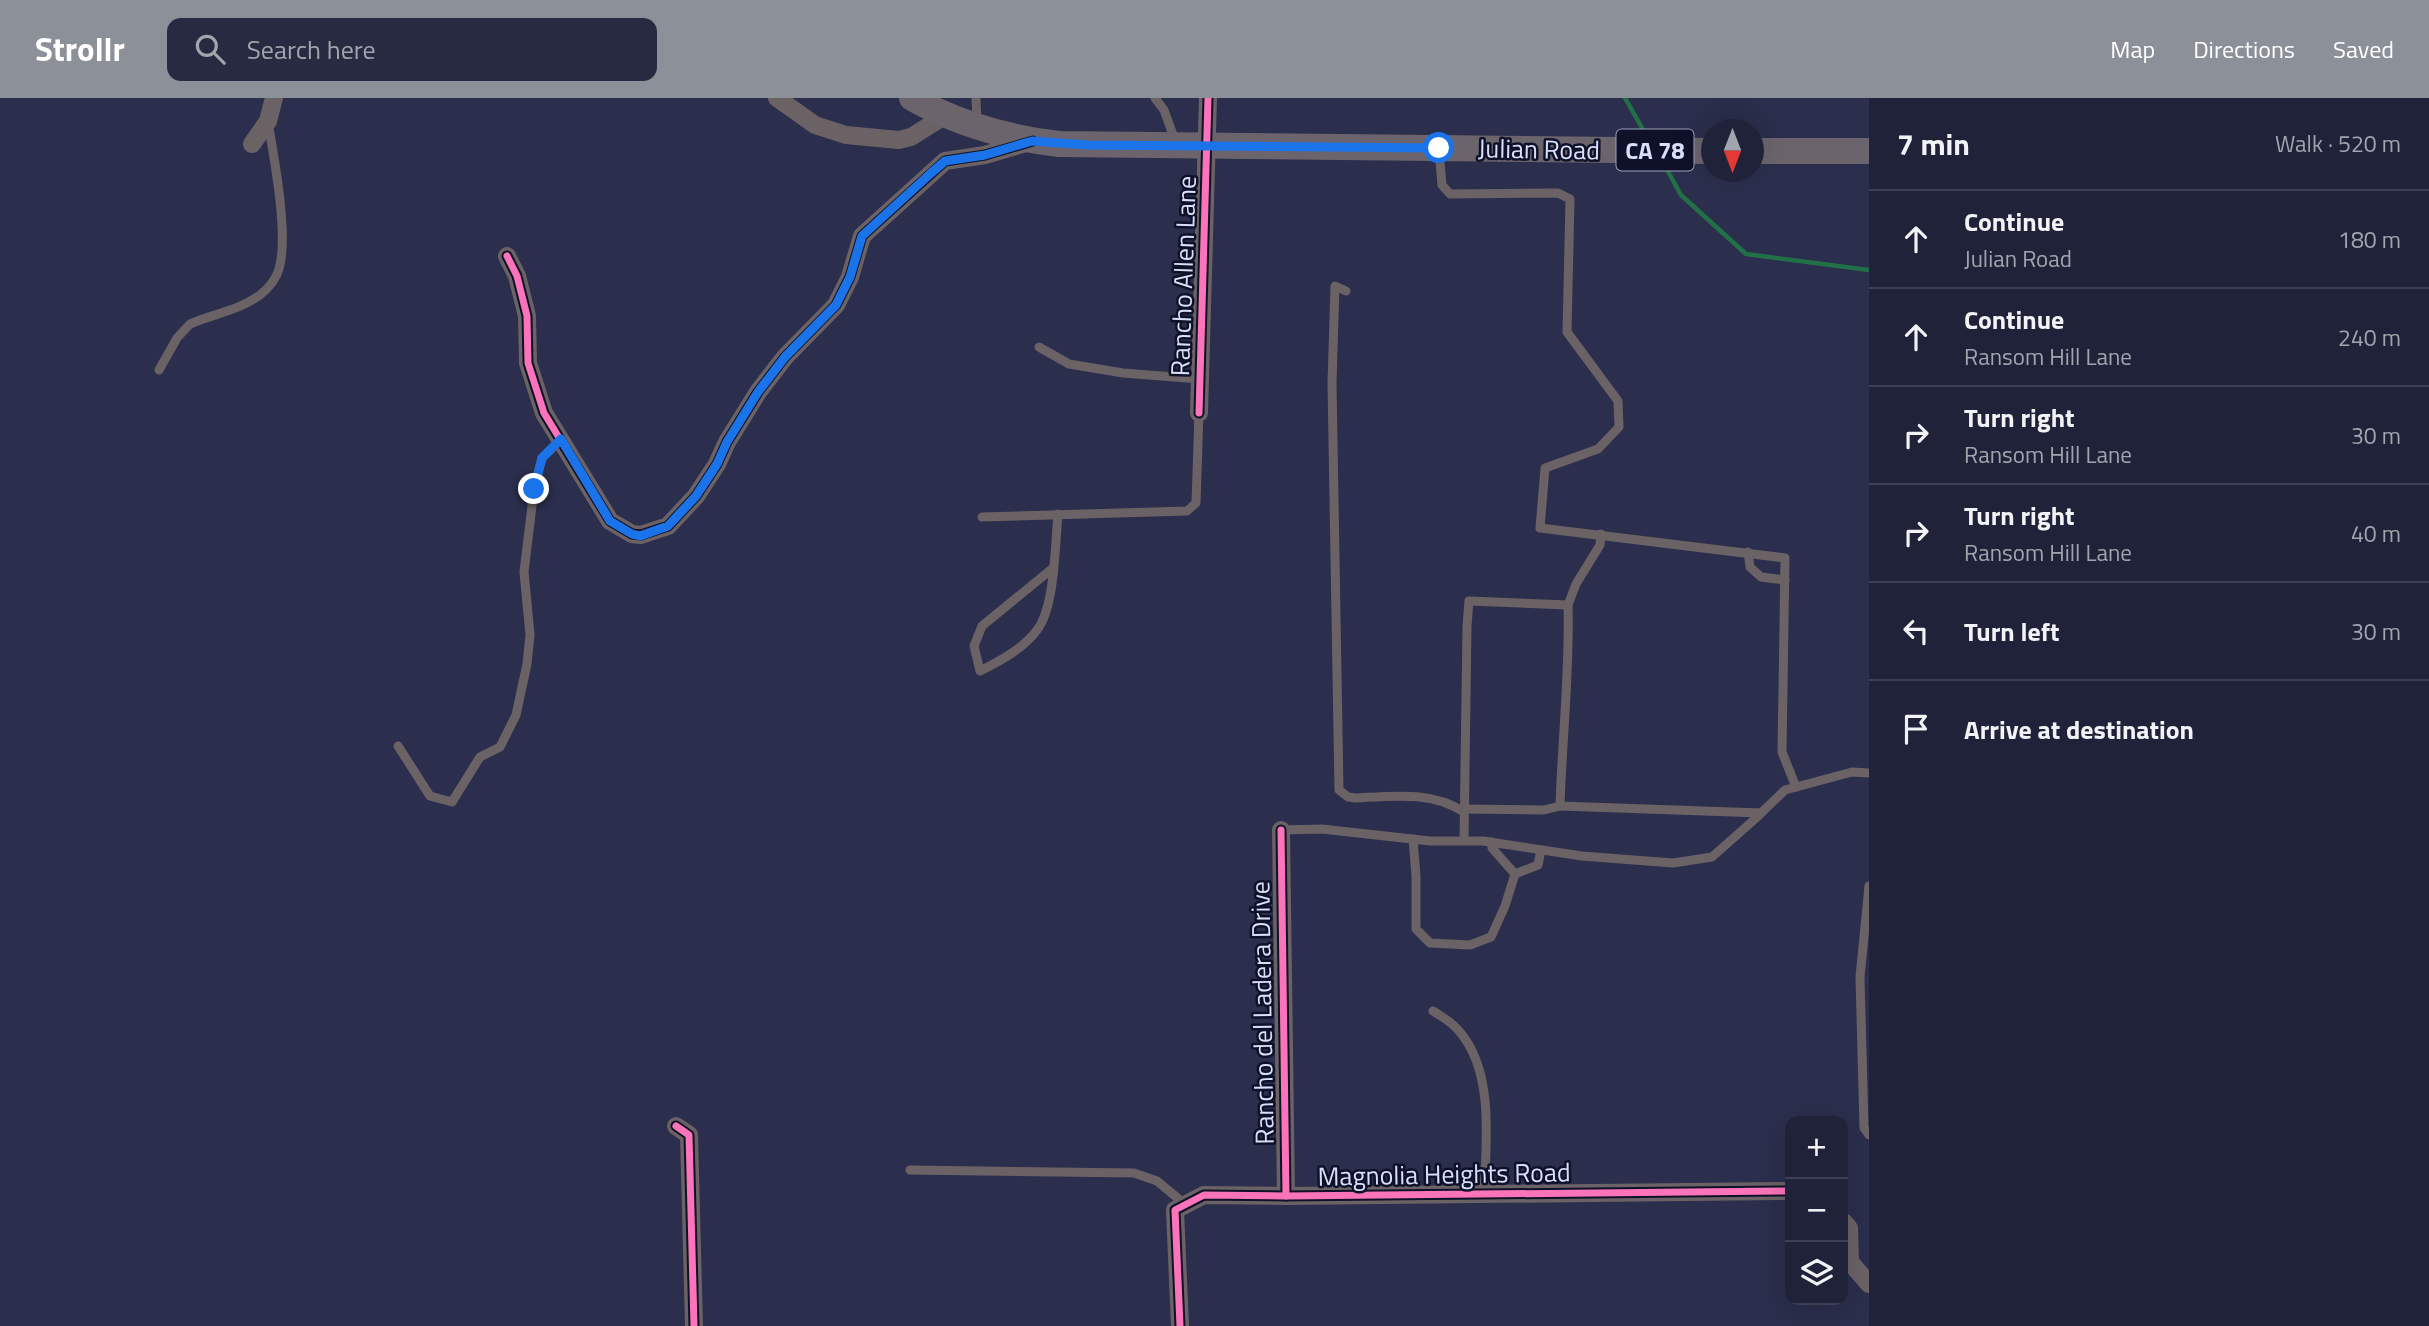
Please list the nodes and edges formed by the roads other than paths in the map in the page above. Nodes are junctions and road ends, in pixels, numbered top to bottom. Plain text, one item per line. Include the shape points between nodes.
1 (274, 98) edge
2 (777, 98) edge
3 (912, 98) edge
4 (976, 98) edge
5 (1155, 98) edge
6 (1208, 98) edge
7 (946, 115) junction
8 (268, 121) junction
9 (977, 127) junction
10 (1032, 141) junction
11 (252, 144) dead end
12 (1177, 145) junction
13 (1208, 145) junction
14 (1439, 148) junction
15 (1701, 151) edge
16 (1764, 151) edge
17 (1869, 151) edge
18 (507, 256) dead end
19 (1346, 291) dead end
20 (1039, 347) dead end
21 (159, 370) dead end
22 (1200, 379) junction
23 (1199, 413) joint
24 (561, 439) junction
25 (1058, 514) junction
26 (982, 517) dead end
27 (1601, 534) junction
28 (1748, 552) junction
29 (1053, 568) junction
30 (1785, 580) junction
31 (1568, 605) junction
32 (398, 747) dead end
33 (1869, 773) edge
34 (1796, 787) junction
35 (1560, 806) junction
36 (1464, 810) junction
37 (1761, 813) junction
38 (1281, 830) joint
39 (1413, 839) junction
40 (1464, 841) junction
41 (1492, 842) junction
42 (1541, 849) junction
43 (1515, 874) junction
44 (1869, 886) edge
45 (1433, 1011) dead end
46 (676, 1126) dead end
47 (1869, 1135) edge
48 (910, 1170) dead end
49 (1785, 1191) edge
50 (1484, 1194) junction
51 (1286, 1196) junction
52 (1186, 1205) junction
53 (1848, 1227) edge
54 (1869, 1284) edge
55 (694, 1326) edge
56 (1180, 1326) edge

1 - 8 street
2 - 7 street via 815,125 846,135 899,140
3 - 7 main road, Julian Road / CA 78
4 - 9 lane
5 - 12 lane
6 - 13 street, Rancho Allen Lane
7 - 9 main road, Julian Road / CA 78
8 - 11 street
8 - 21 lane via 282,239 276,277 261,295 190,324
9 - 10 main road, Julian Road / CA 78
10 - 12 main road, Julian Road / CA 78
10 - 24 street via 945,161 862,236 836,305 758,392 696,496 668,526 640,536 610,521
12 - 13 main road, Julian Road / CA 78
13 - 14 main road, Julian Road / CA 78
13 - 22 street, Rancho Allen Lane
14 - 15 main road, Julian Road / CA 78
14 - 27 lane via 1442,185 1450,194 1558,192 1570,199 1567,332 1618,401 1619,427 1598,449 1545,468 1540,528
16 - 17 main road
18 - 24 street via 527,316 528,363 544,413
19 - 36 lane via 1335,286 1332,383 1339,790 1356,798 1422,797
20 - 22 lane via 1069,364
22 - 23 street, Rancho Allen Lane
23 - 25 lane via 1196,503 1187,511
24 - 32 lane via 542,458 534,489 524,572 530,635 527,664 516,715 500,747 480,757 452,802 430,796
25 - 26 lane
25 - 29 lane
27 - 28 lane
27 - 31 lane via 1600,545
28 - 30 lane via 1750,567 1761,578
28 - 30 lane via 1785,558
29 - 29 lane via 1050,597 1038,630 1005,659 980,671 974,646 982,625
30 - 34 lane via 1782,752
31 - 35 lane
31 - 36 lane via 1469,601
33 - 34 lane via 1852,772
34 - 37 lane via 1785,790
35 - 36 lane
35 - 37 lane
36 - 40 lane
37 - 42 lane via 1712,857 1673,863
38 - 39 lane via 1322,829
38 - 51 street, Rancho del Ladera Drive
39 - 40 lane
39 - 43 lane via 1416,929 1430,943 1471,945 1490,937
40 - 41 lane
41 - 42 lane
41 - 43 lane via 1492,849
42 - 43 lane via 1538,865
44 - 47 lane via 1860,977 1864,1128
45 - 50 lane via 1462,1034 1480,1077 1487,1119
46 - 55 street via 689,1135
48 - 52 lane via 1134,1173 1157,1181
49 - 50 street, Magnolia Heights Road
50 - 51 street, Magnolia Heights Road
51 - 52 street, Magnolia Heights Road via 1204,1195
52 - 56 street via 1175,1210
53 - 54 street via 1850,1262

